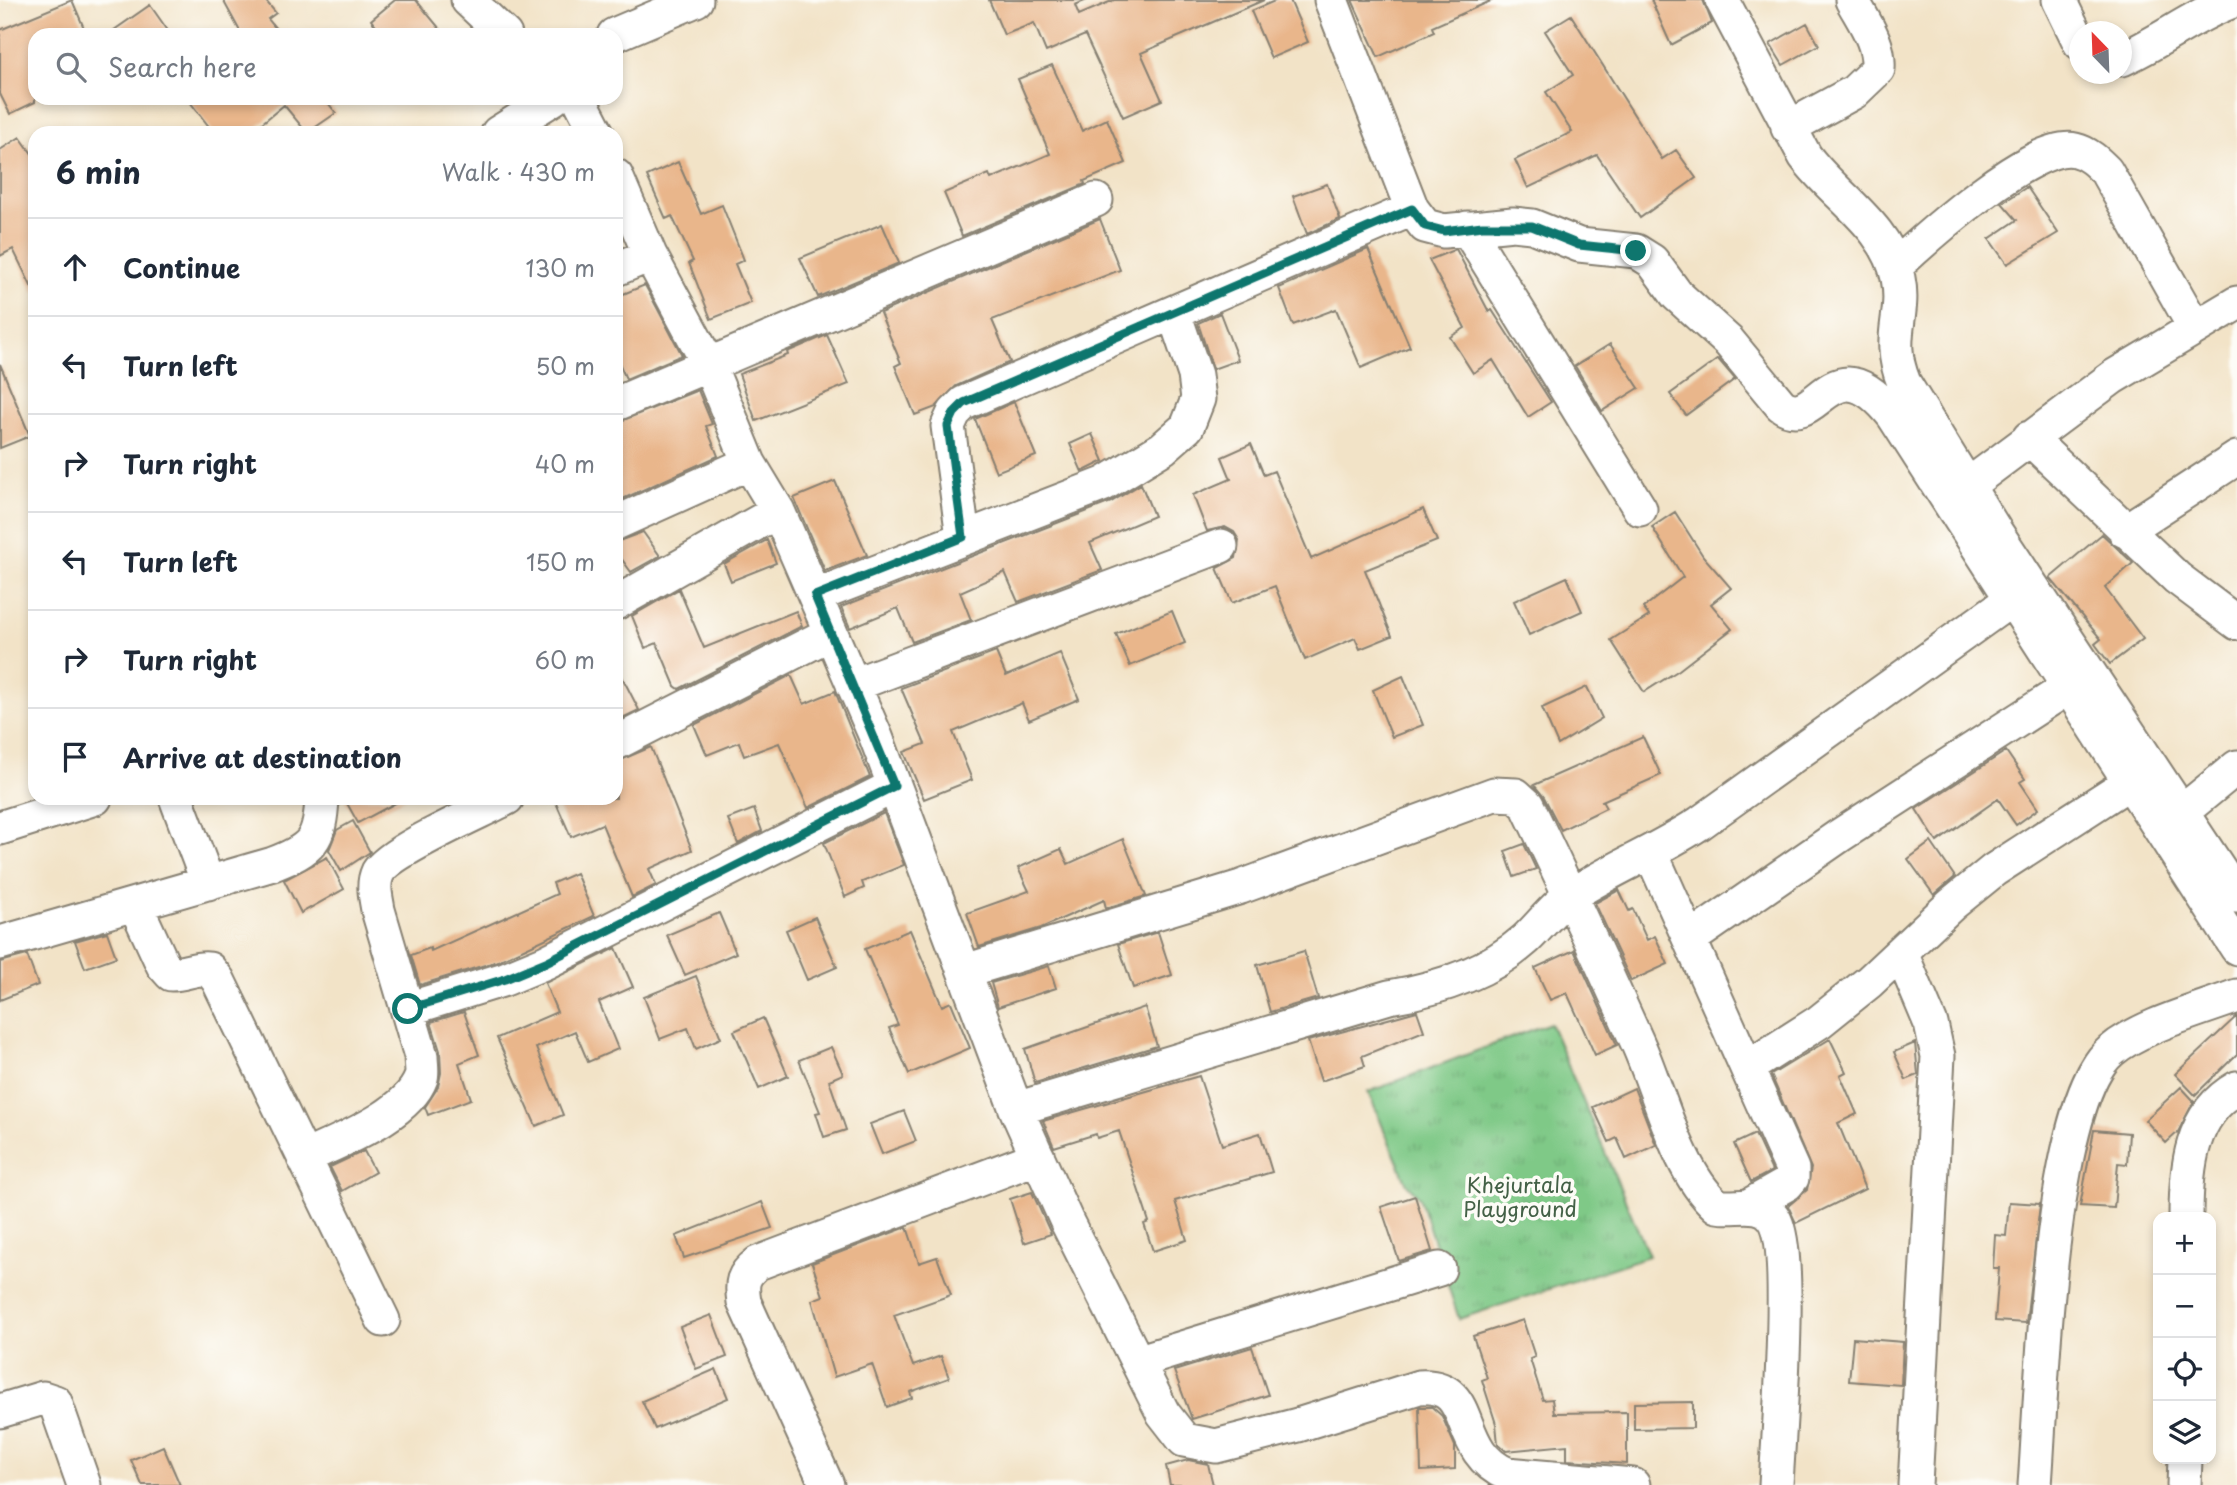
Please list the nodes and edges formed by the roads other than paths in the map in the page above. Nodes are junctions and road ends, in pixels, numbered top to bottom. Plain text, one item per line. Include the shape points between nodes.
1 (468, 0) edge
2 (696, 0) edge
3 (1331, 0) edge
4 (1722, 0) edge
5 (1852, 0) edge
6 (2059, 0) edge
7 (2236, 0) edge
8 (2069, 21) edge
9 (498, 28) edge
10 (623, 31) edge
11 (2132, 55) edge
12 (543, 105) edge
13 (583, 105) edge
14 (509, 126) edge
15 (593, 126) edge
16 (1788, 128) junction
17 (623, 192) edge
18 (1097, 200) dead end
19 (1412, 209) junction
20 (1467, 228) junction
21 (650, 255) junction
22 (623, 266) edge
23 (1895, 267) junction
24 (2237, 303) edge
25 (1174, 313) junction
26 (2195, 328) junction
27 (709, 365) junction
28 (623, 401) edge
29 (2029, 438) junction
30 (2237, 458) edge
31 (749, 463) junction
32 (1967, 486) junction
33 (1640, 509) dead end
34 (778, 511) junction
35 (623, 520) edge
36 (2125, 531) junction
37 (963, 537) junction
38 (1221, 546) dead end
39 (815, 596) junction
40 (2012, 598) junction
41 (623, 599) edge
42 (2237, 623) edge
43 (831, 634) junction
44 (853, 685) junction
45 (2070, 687) junction
46 (623, 739) edge
47 (2237, 767) edge
48 (2130, 782) junction
49 (894, 786) junction
50 (73, 805) edge
51 (179, 805) edge
52 (321, 805) edge
53 (493, 805) edge
54 (2182, 812) junction
55 (0, 828) edge
56 (1651, 853) junction
57 (2232, 878) edge
58 (208, 883) junction
59 (1570, 895) junction
60 (135, 904) junction
61 (1690, 939) junction
62 (0, 943) edge
63 (2237, 948) edge
64 (1901, 953) junction
65 (965, 971) junction
66 (2237, 996) edge
67 (408, 1009) junction
68 (1747, 1068) junction
69 (2237, 1088) edge
70 (1016, 1109) junction
71 (1038, 1157) junction
72 (304, 1158) junction
73 (1748, 1206) junction
74 (2187, 1212) edge
75 (1439, 1269) dead end
76 (383, 1320) dead end
77 (1140, 1361) junction
78 (0, 1411) edge
79 (1478, 1452) junction
80 (2185, 1464) edge
81 (84, 1485) edge
82 (827, 1485) edge
83 (1476, 1485) edge
84 (1633, 1485) edge
85 (1776, 1485) edge
86 (1915, 1485) edge
87 (2035, 1485) edge
88 (2184, 1485) edge

1 - 9 street
2 - 10 street
3 - 19 street
4 - 16 street
5 - 16 street via 1873,38 1878,69 1854,92
6 - 8 street
7 - 11 street via 2186,22
12 - 14 street
13 - 15 street
16 - 23 street via 1817,173 1868,222
17 - 21 street
18 - 27 street
19 - 20 street via 1425,226 1444,231
19 - 25 street
20 - 33 street
20 - 40 street via 1532,226 1579,245 1636,251 1652,261 1677,295 1729,342 1789,411 1799,411 1839,384 1853,382 1866,388 1894,415
21 - 22 street
21 - 27 street
23 - 26 street via 1990,188 2034,160 2073,149 2091,156 2106,171
23 - 32 street via 1899,281 1894,340 1898,369
24 - 26 street
25 - 37 street via 964,403 954,413 948,426
25 - 37 street via 1195,375 1198,399 1187,427 1122,476
26 - 29 street via 2113,377
27 - 28 street
27 - 31 street
29 - 32 street
29 - 36 street
30 - 36 street
31 - 34 street
31 - 35 street
32 - 54 street
34 - 39 street
34 - 41 street
36 - 42 street
37 - 39 street
38 - 44 street
39 - 43 street
40 - 45 street
40 - 56 street via 1792,759
43 - 44 street
43 - 46 street
44 - 49 street
45 - 48 street
45 - 61 street
47 - 54 street
48 - 63 street
48 - 64 street via 1994,870
49 - 65 street
49 - 67 street via 546,962
50 - 55 street
51 - 58 street
52 - 58 street via 313,843 301,853
53 - 67 street via 415,845 379,872 374,887 378,910
54 - 57 street
56 - 59 street
56 - 61 street
58 - 60 street
59 - 65 street via 1527,806 1516,795 1494,794 1241,887
59 - 70 street via 1524,940 1462,978
59 - 73 street via 1704,1195 1717,1206
60 - 62 street
60 - 72 street via 171,974 201,968 218,980
61 - 68 street
64 - 68 street via 1819,1022
64 - 86 street via 1931,1024 1938,1056
65 - 70 street
66 - 87 street via 2112,1050 2096,1068 2081,1101 2066,1154 2055,1235
67 - 72 street via 422,1056 421,1077 409,1098 393,1112
68 - 73 street via 1792,1169 1787,1184
69 - 74 street via 2209,1111 2195,1136
70 - 71 street
71 - 77 street
71 - 82 street via 758,1263 746,1272 741,1284 744,1302
72 - 76 street
73 - 85 street via 1760,1207 1773,1217 1780,1231 1784,1313
75 - 77 street
77 - 79 street via 1163,1413 1184,1440 1216,1446 1434,1386 1450,1393 1459,1404
78 - 81 street via 43,1398 55,1402
79 - 83 street
79 - 84 street via 1489,1466 1507,1474
80 - 88 street

